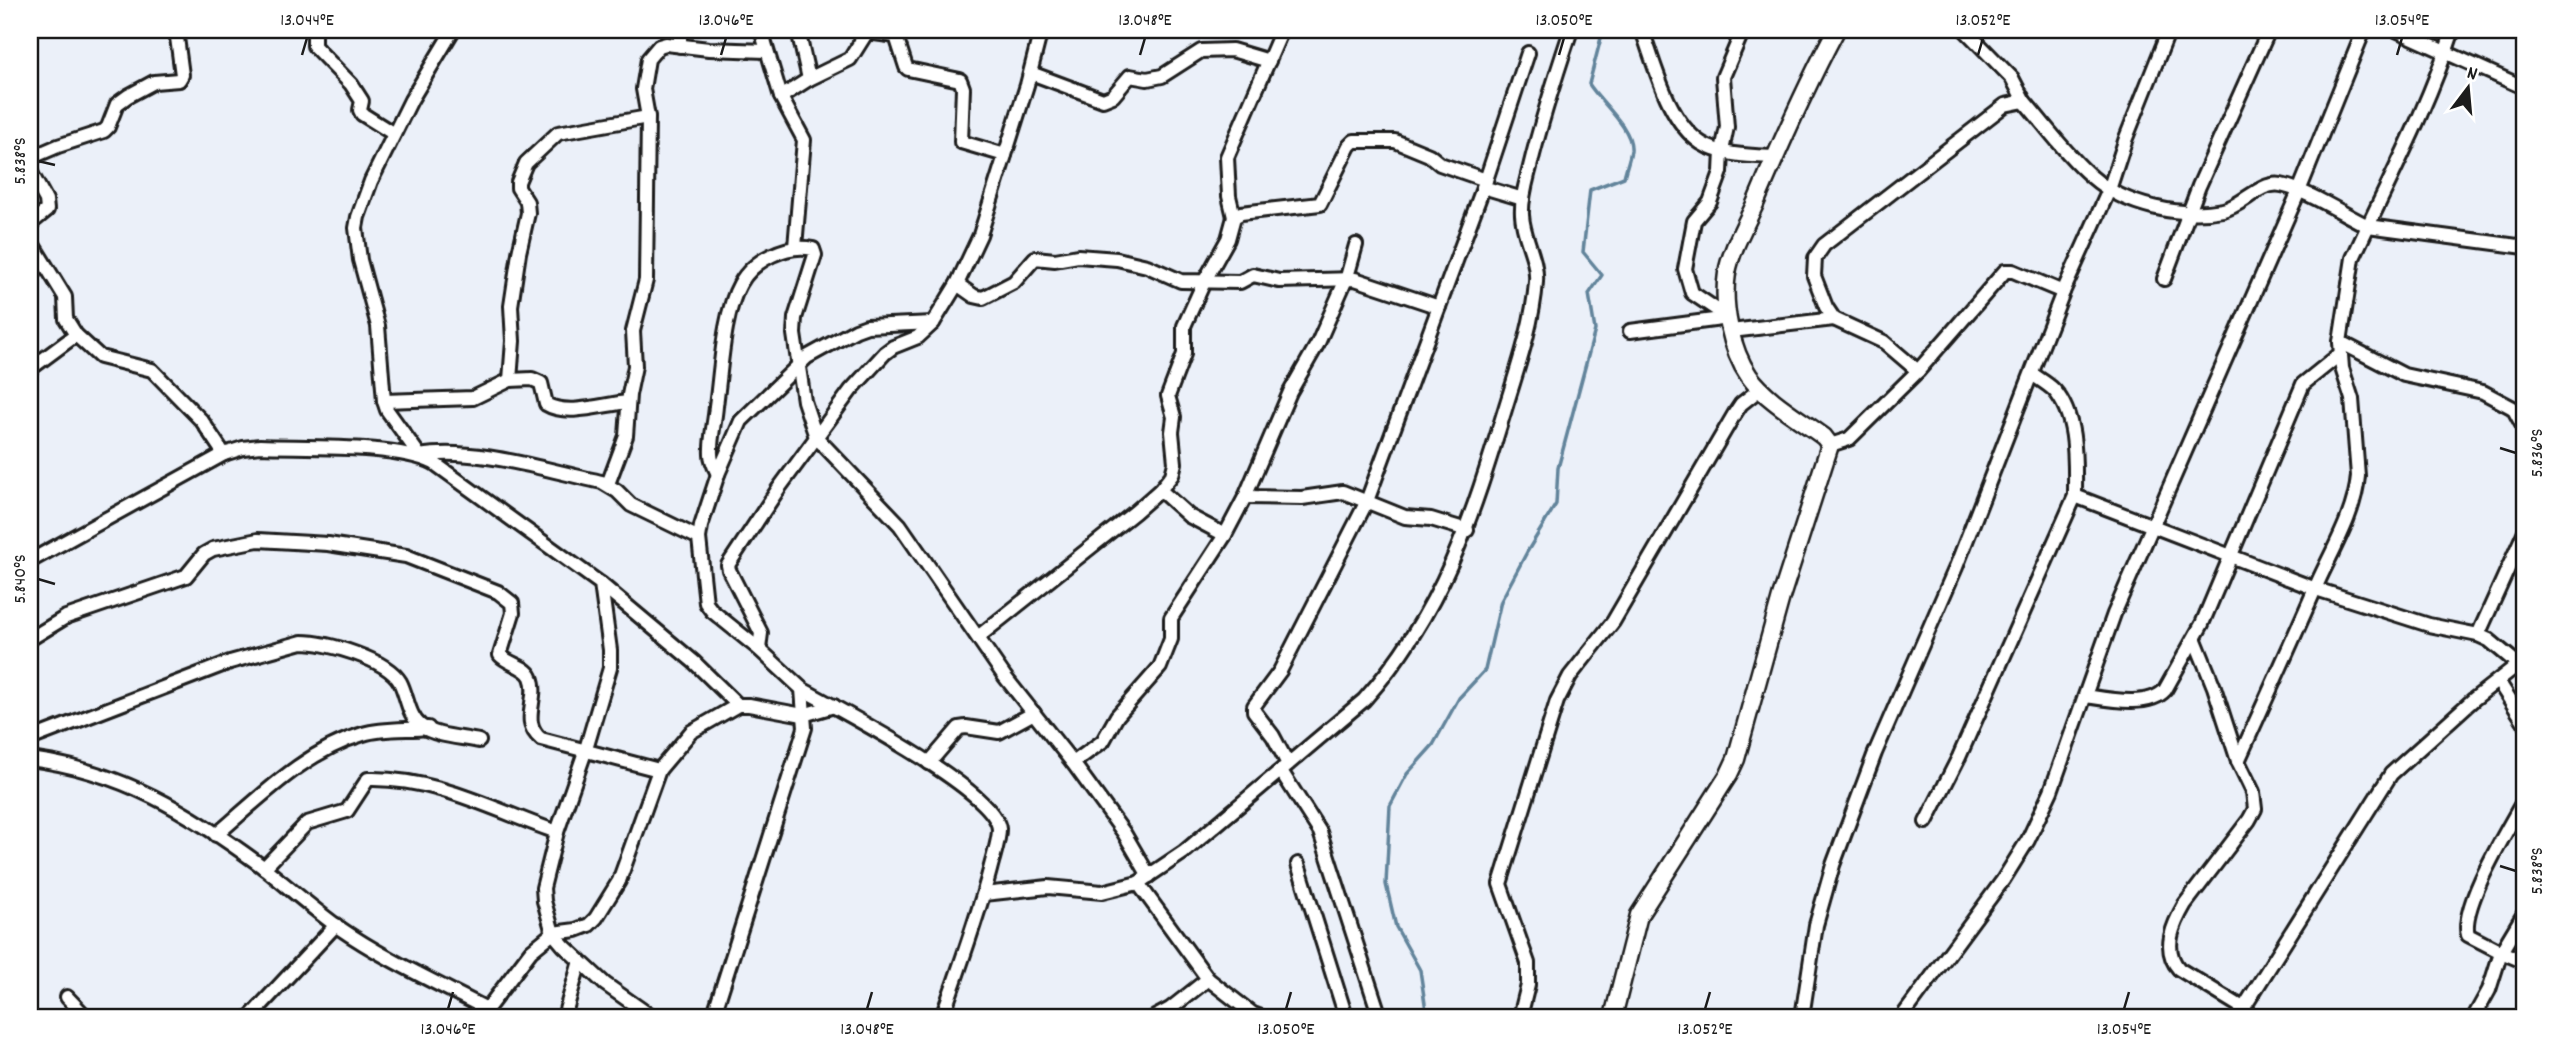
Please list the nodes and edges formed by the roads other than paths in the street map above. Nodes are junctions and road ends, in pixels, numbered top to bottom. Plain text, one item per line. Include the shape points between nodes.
1 (176, 30) edge
2 (314, 30) edge
3 (453, 30) edge
4 (680, 30) edge
5 (761, 30) edge
6 (798, 30) edge
7 (1041, 30) edge
8 (1282, 30) edge
9 (1571, 30) edge
10 (1642, 30) edge
11 (1743, 30) edge
12 (1836, 30) edge
13 (1965, 30) edge
14 (2169, 30) edge
15 (2269, 30) edge
16 (2364, 30) edge
17 (2396, 30) edge
18 (2453, 30) edge
19 (680, 46) junction
20 (766, 51) junction
21 (2446, 51) junction
22 (1528, 53) dead end
23 (1269, 61) junction
24 (1031, 73) junction
25 (809, 79) junction
26 (2524, 84) edge
27 (782, 97) junction
28 (2024, 102) junction
29 (648, 117) junction
30 (394, 134) junction
31 (1722, 151) junction
32 (1005, 155) junction
33 (1775, 157) junction
34 (30, 158) edge
35 (30, 171) edge
36 (1484, 183) junction
37 (2109, 190) junction
38 (2299, 191) junction
39 (1523, 199) junction
40 (2189, 213) junction
41 (1234, 217) junction
42 (30, 224) edge
43 (2368, 226) junction
44 (30, 240) edge
45 (1356, 246) dead end
46 (795, 247) junction
47 (2525, 247) edge
48 (1347, 277) junction
49 (2164, 279) dead end
50 (1204, 282) junction
51 (957, 284) junction
52 (2063, 292) junction
53 (1439, 307) junction
54 (1834, 319) junction
55 (933, 323) junction
56 (1730, 324) junction
57 (1630, 331) dead end
58 (76, 335) junction
59 (2339, 348) junction
60 (799, 363) junction
61 (30, 369) edge
62 (1918, 371) junction
63 (2032, 374) junction
64 (510, 380) junction
65 (1760, 389) junction
66 (384, 401) junction
67 (628, 402) junction
68 (2525, 430) edge
69 (816, 438) junction
70 (1830, 445) junction
71 (224, 454) junction
72 (420, 456) junction
73 (718, 474) junction
74 (608, 484) junction
75 (1160, 490) junction
76 (2075, 496) junction
77 (1245, 498) junction
78 (1367, 501) junction
79 (2152, 525) junction
80 (1467, 530) junction
81 (2525, 531) edge
82 (1225, 535) junction
83 (699, 538) junction
84 (2231, 556) junction
85 (30, 561) edge
86 (601, 584) junction
87 (2316, 589) junction
88 (2478, 635) junction
89 (978, 638) junction
90 (30, 639) edge
91 (2195, 640) junction
92 (759, 649) junction
93 (2522, 662) edge
94 (2498, 681) junction
95 (802, 689) junction
96 (2086, 696) junction
97 (738, 705) junction
98 (834, 706) junction
99 (1034, 713) junction
100 (803, 715) junction
101 (2525, 723) edge
102 (428, 728) junction
103 (30, 739) edge
104 (478, 741) dead end
105 (586, 750) junction
106 (30, 759) edge
107 (2238, 761) junction
108 (929, 763) junction
109 (1073, 763) junction
110 (1285, 768) junction
111 (659, 770) junction
112 (2525, 798) edge
113 (1926, 822) dead end
114 (557, 832) junction
115 (216, 835) junction
116 (1298, 864) dead end
117 (264, 868) junction
118 (1143, 880) junction
119 (984, 894) junction
120 (2525, 912) edge
121 (336, 925) junction
122 (553, 933) junction
123 (2501, 952) junction
124 (580, 961) junction
125 (2525, 962) edge
126 (1208, 979) junction
127 (67, 997) dead end
128 (2241, 1012) edge
129 (484, 1013) edge
130 (1174, 1013) edge
131 (86, 1017) edge
132 (250, 1017) edge
133 (564, 1017) edge
134 (652, 1017) edge
135 (713, 1017) edge
136 (942, 1017) edge
137 (1155, 1017) edge
138 (1261, 1017) edge
139 (1346, 1017) edge
140 (1380, 1017) edge
141 (1520, 1017) edge
142 (1613, 1017) edge
143 (1802, 1017) edge
144 (1902, 1017) edge
145 (2474, 1017) edge

1 - 34 street via 179,80 154,82 117,104 104,131
2 - 30 street via 314,46 351,83 362,101 362,114
3 - 30 street
4 - 19 street
5 - 20 street
6 - 25 street
7 - 24 street
8 - 23 street
9 - 39 street
10 - 31 street via 1665,95 1686,130 1702,144
11 - 31 street via 1723,77 1727,127
12 - 33 street
13 - 28 street via 2012,78
14 - 37 street
15 - 40 street
16 - 38 street
17 - 21 street
18 - 21 street
19 - 20 street
19 - 29 street via 666,44 648,59 643,89
20 - 27 street
21 - 26 street
21 - 43 street
22 - 36 street
23 - 24 street via 1232,50 1201,51 1162,76 1130,76 1113,96 1103,100
23 - 41 street via 1227,157 1228,196
24 - 32 street
25 - 27 street
25 - 32 street via 850,59 867,32 894,35 908,69 960,80 961,142
27 - 46 street via 804,140
28 - 37 street via 2091,177
28 - 54 street via 1996,110 1824,244 1815,258 1814,276
29 - 64 street via 558,133 526,163 518,182 528,213 511,306
29 - 67 street via 646,280 634,323 635,366
30 - 66 street via 367,191 356,228 378,326
31 - 33 street
31 - 56 street via 1716,191 1690,230 1685,269 1692,293
32 - 51 street via 980,235
33 - 56 street via 1727,273
35 - 42 street via 47,210
36 - 39 street
36 - 41 street via 1395,141 1354,141 1320,204
36 - 53 street
37 - 40 street via 2146,205
37 - 52 street
38 - 40 street via 2272,184 2231,208
38 - 43 street
38 - 79 street
39 - 80 street via 1524,229 1535,268 1533,303
40 - 49 street
41 - 50 street via 1228,239
43 - 47 street
43 - 59 street via 2353,258
44 - 58 street via 65,297 66,319
45 - 48 street
46 - 60 street via 815,252 795,318
46 - 73 street via 774,254 748,273 734,296 720,364 711,454
48 - 50 street via 1279,281 1253,275 1240,282
48 - 53 street
48 - 77 street via 1290,392
50 - 51 street via 1181,281 1117,259 1074,256 1035,258 1014,282 983,298
50 - 75 street via 1184,326 1184,354 1169,392 1175,463
51 - 55 street
52 - 62 street via 2005,271
52 - 63 street
53 - 78 street
54 - 56 street
54 - 62 street via 1884,342
55 - 60 street via 867,326
55 - 69 street via 918,337 885,354
56 - 57 street
56 - 65 street via 1748,374
58 - 61 street
58 - 71 street via 100,357 152,370 202,421
59 - 68 street via 2404,375 2483,392 2512,408
59 - 84 street via 2303,384
59 - 87 street via 2352,398 2358,476 2349,514
60 - 69 street via 804,401
60 - 73 street via 741,421
62 - 70 street via 1849,439
63 - 76 street via 2055,391 2068,413
63 - 143 street via 1833,865 1816,925
64 - 66 street via 473,398
64 - 67 street via 537,380 551,407 584,410
65 - 70 street
65 - 141 street via 1735,413 1630,594 1557,701 1500,884 1528,963
66 - 72 street
67 - 74 street via 626,436
69 - 89 street via 900,525
69 - 92 street via 728,565 761,632
70 - 142 street via 1736,759 1639,915
71 - 72 street via 260,446
71 - 85 street
72 - 74 street via 447,452
72 - 86 street
73 - 83 street
74 - 83 street via 631,505
75 - 82 street via 1189,516
75 - 89 street
76 - 79 street
76 - 113 street
77 - 78 street via 1302,498 1338,491
77 - 82 street
78 - 80 street via 1405,517
78 - 110 street via 1280,671 1254,706 1273,736
79 - 84 street
79 - 96 street via 2113,614
80 - 110 street via 1437,596 1382,680
81 - 88 street
82 - 109 street via 1171,618 1171,639 1157,673 1128,701 1103,741
83 - 92 street via 706,603
84 - 87 street
84 - 91 street
86 - 97 street
86 - 105 street via 610,668
87 - 88 street via 2429,625
87 - 107 street
88 - 93 street
89 - 99 street
90 - 105 street via 66,617 186,576 213,549 263,540 401,555 498,592 512,603 500,655 532,679 529,721 536,735
91 - 96 street via 2161,695 2127,701
91 - 107 street
92 - 95 street
93 - 94 street
94 - 101 street
94 - 128 street via 2391,774
95 - 98 street
95 - 100 street
96 - 144 street via 2028,840
97 - 100 street
97 - 111 street via 691,732
98 - 100 street
98 - 108 street
99 - 108 street via 999,732 959,728
99 - 109 street
100 - 135 street via 805,728
102 - 103 street via 420,726 400,682 387,669 326,644 302,642 230,662
102 - 104 street
102 - 115 street via 364,734 325,749
105 - 111 street
105 - 114 street
106 - 115 street via 101,774 173,806
107 - 128 street via 2253,792 2255,809 2185,904 2170,943 2179,969
108 - 119 street via 995,816 998,839
109 - 118 street via 1124,833
110 - 118 street
110 - 140 street via 1320,832
111 - 122 street via 614,892 589,925
112 - 123 street via 2481,880 2467,924 2468,935
114 - 117 street via 459,794 372,779 365,781 347,811 307,823
114 - 122 street via 543,888
115 - 117 street
116 - 139 street
117 - 121 street
118 - 119 street via 1102,892 1035,887
118 - 126 street
119 - 136 street
120 - 123 street
121 - 129 street
121 - 132 street
122 - 124 street
122 - 129 street via 524,958
123 - 125 street
123 - 145 street
124 - 133 street
124 - 134 street via 618,995
126 - 130 street
126 - 138 street
127 - 131 street
130 - 137 street

